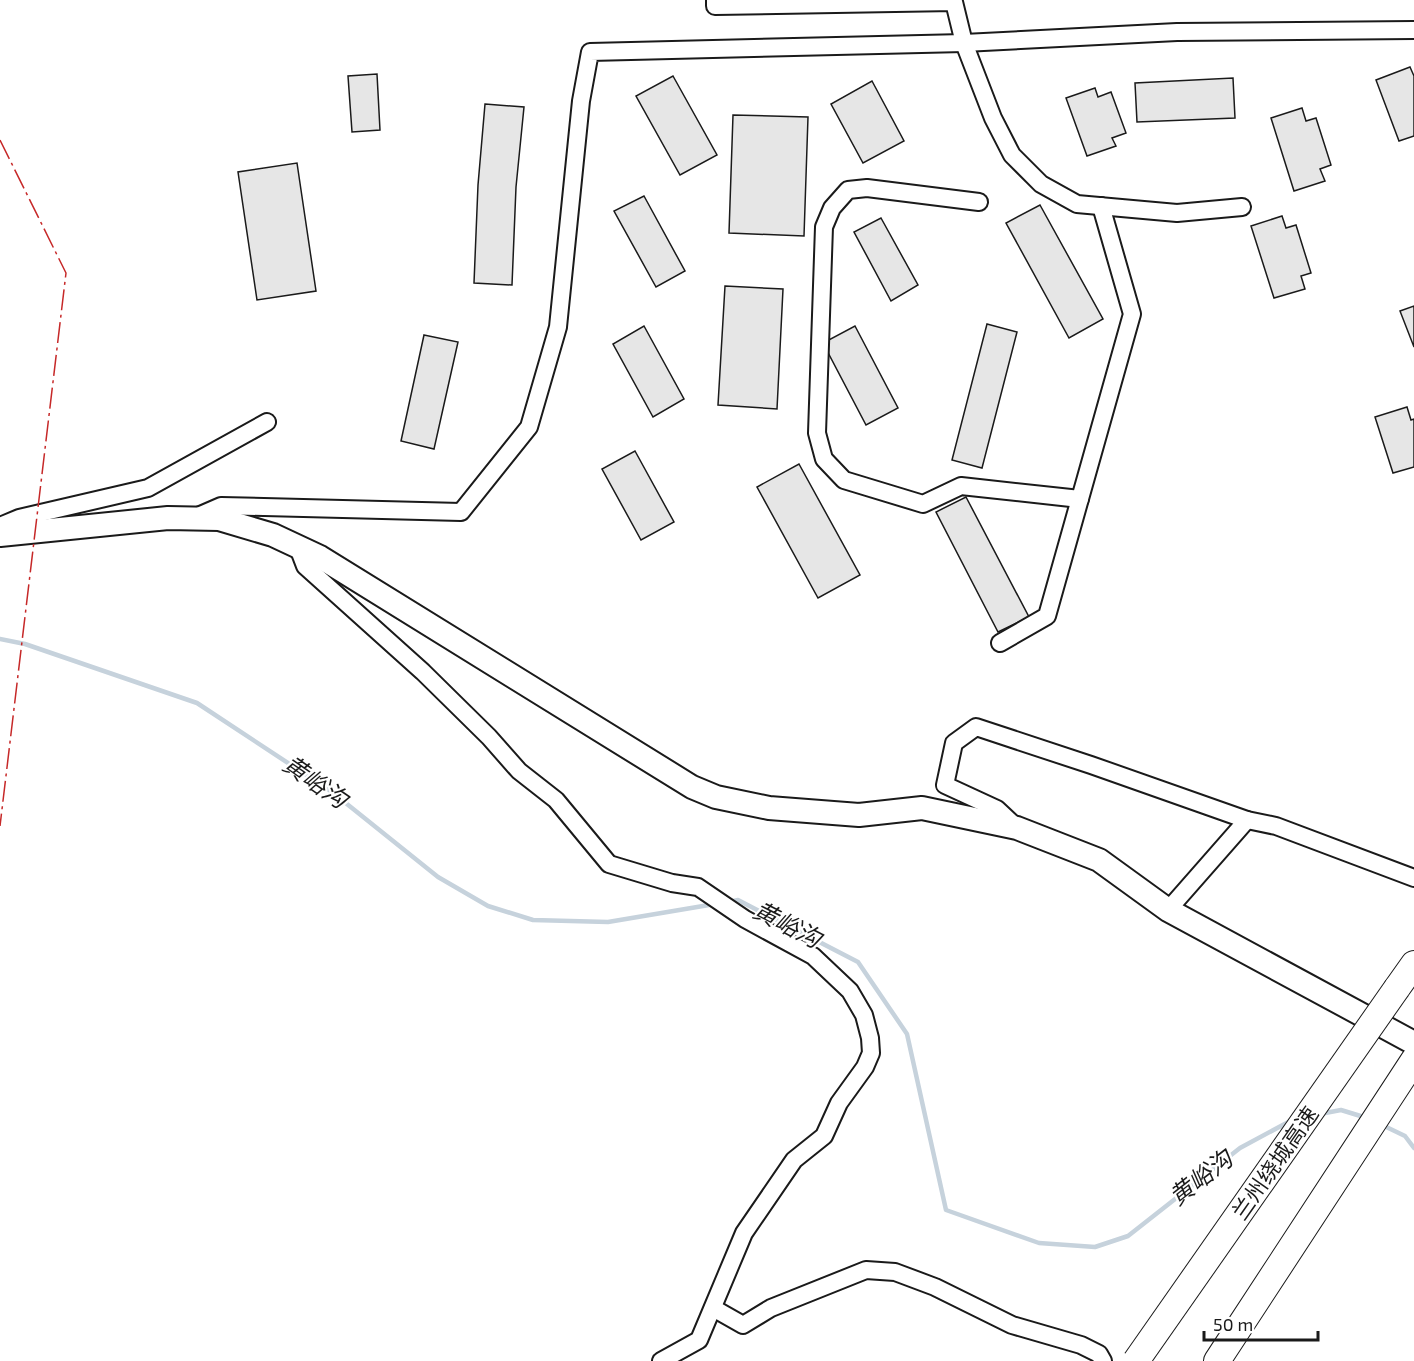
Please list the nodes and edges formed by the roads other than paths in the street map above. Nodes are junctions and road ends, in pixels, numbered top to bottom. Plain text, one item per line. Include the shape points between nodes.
1 (714, 0) edge
2 (1414, 30) edge
3 (964, 43) junction
4 (979, 202) dead end
5 (1101, 206) junction
6 (1242, 207) dead end
7 (267, 422) dead end
8 (1080, 499) junction
9 (192, 518) junction
10 (0, 526) edge
11 (0, 535) edge
12 (297, 545) junction
13 (1000, 643) dead end
14 (1247, 820) junction
15 (1017, 828) junction
16 (1414, 878) edge
17 (1168, 910) junction
18 (1414, 964) edge
19 (1414, 1043) edge
20 (1414, 1060) edge
21 (713, 1308) junction
22 (661, 1361) edge
23 (1103, 1361) edge
24 (1136, 1361) edge
25 (1217, 1361) edge

1 - 3 street via 715,6 954,2
2 - 3 street via 1177,32
3 - 5 street via 1012,155 1041,184 1077,204
3 - 9 street via 590,52 580,101 558,327 529,427 461,512 221,506
4 - 8 street via 867,188 848,190 832,208 824,227 817,433 824,459 844,480 923,504 961,486
5 - 6 street via 1178,213
5 - 8 street via 1132,314
7 - 10 street via 148,488 19,518
8 - 13 street via 1047,616
9 - 11 main road
9 - 12 main road via 244,525
12 - 15 main road via 692,787 716,797 769,808 859,815 922,808
12 - 21 street via 305,566 423,672 519,771 556,800 609,864 698,887 745,919 813,956 850,992 864,1015 871,1053 865,1067 839,1103 824,1136 794,1160 744,1233
14 - 15 street via 976,727 954,743 945,785 997,809
14 - 16 street via 1276,826
14 - 17 street
15 - 17 main road via 1099,860
17 - 19 main road
18 - 24 highway, 兰州绕城高速, bridge
20 - 25 highway
21 - 22 street via 699,1340
21 - 23 street via 743,1325 771,1308 866,1270 895,1272 1011,1325 1081,1345 1099,1354

